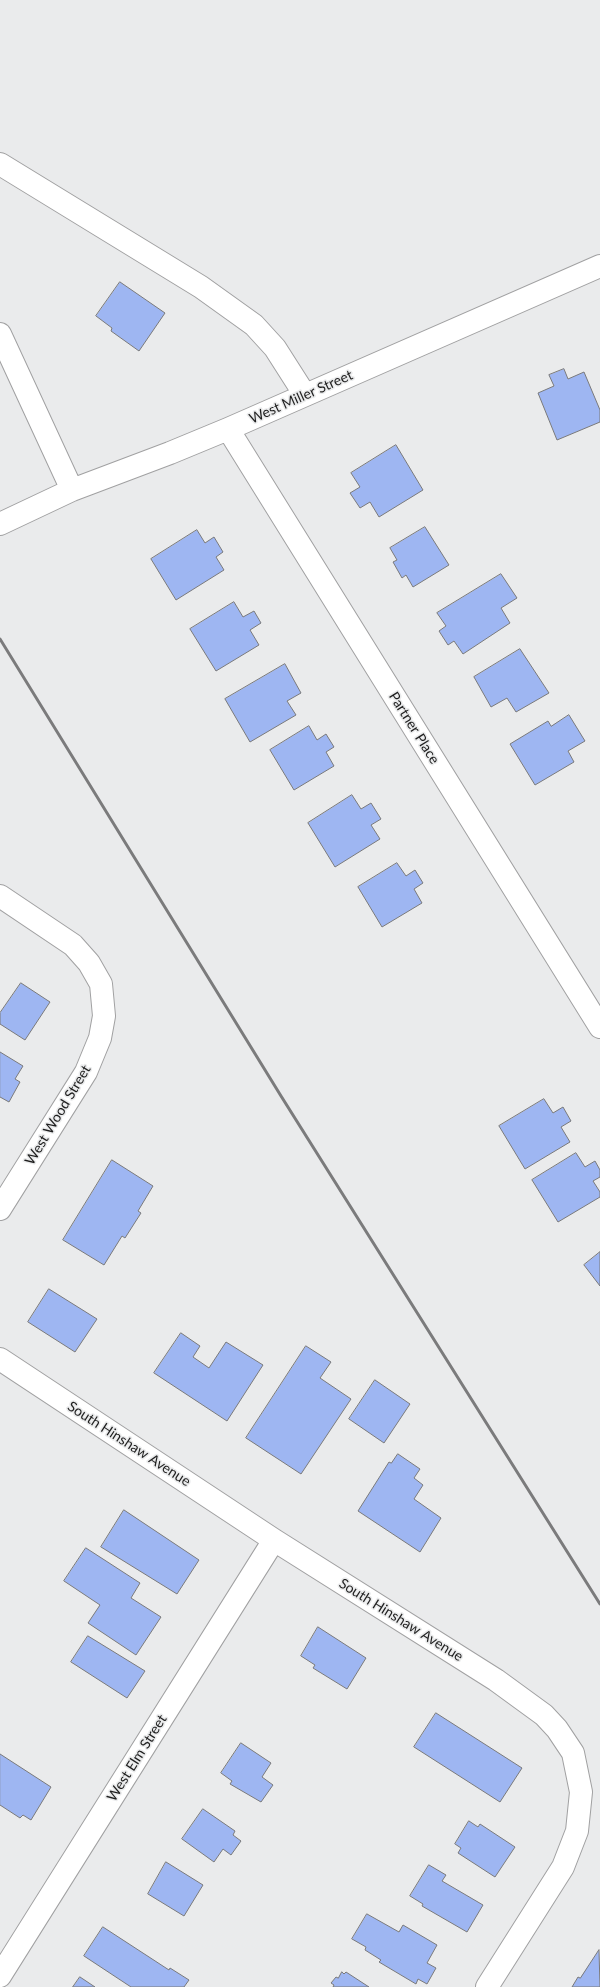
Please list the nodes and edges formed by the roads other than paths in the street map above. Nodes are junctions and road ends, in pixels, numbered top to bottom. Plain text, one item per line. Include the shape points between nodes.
1 (0, 164) edge
2 (600, 266) edge
3 (0, 334) edge
4 (305, 395) junction
5 (228, 429) junction
6 (72, 490) junction
7 (0, 524) edge
8 (0, 896) edge
9 (600, 1027) edge
10 (0, 1209) edge
11 (0, 1359) edge
12 (274, 1540) junction
13 (0, 1976) edge
14 (487, 1987) edge

1 - 4 street via 200,287 254,325 275,348
2 - 4 street, West Miller Street
3 - 6 street
4 - 5 street, West Miller Street
5 - 6 street, West Miller Street
5 - 9 street, Partner Place
6 - 7 street, West Miller Street
8 - 10 street, West Wood Street via 73,945 89,963 101,984 104,1016 100,1038 86,1072
11 - 12 street, South Hinshaw Avenue
12 - 13 street, West Elm Street
12 - 14 street, South Hinshaw Avenue via 496,1680 544,1715 573,1753 581,1792 577,1831 563,1867

